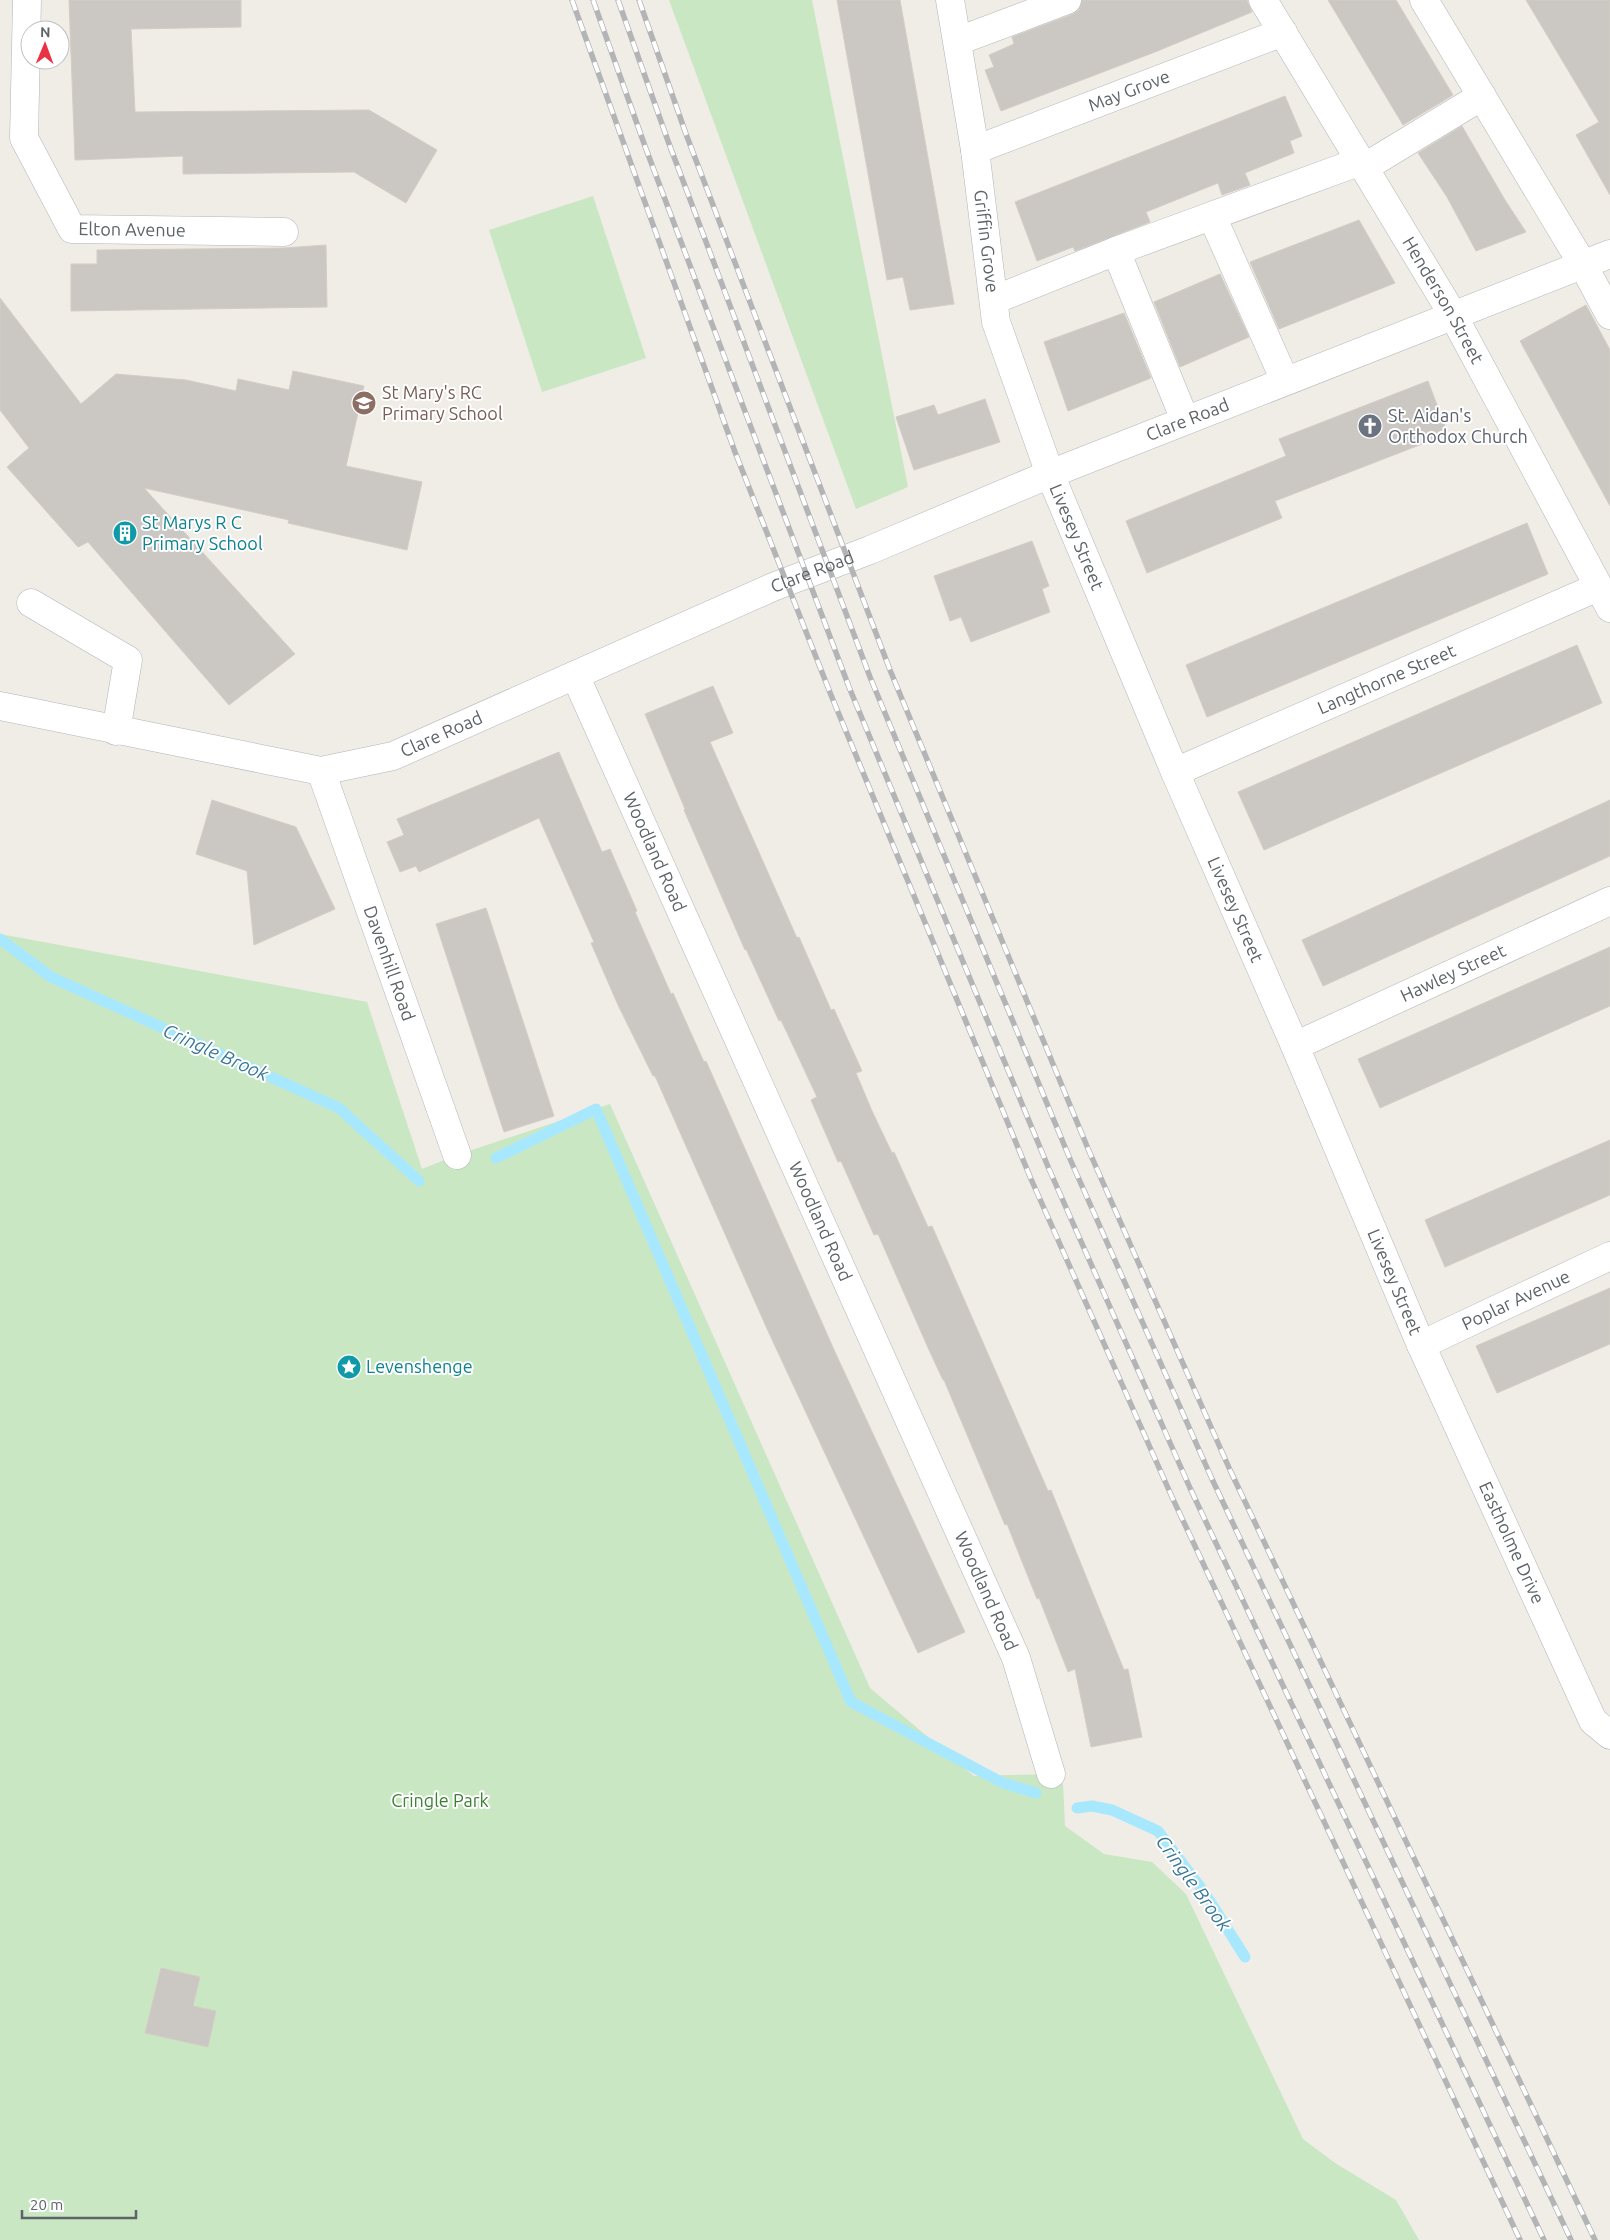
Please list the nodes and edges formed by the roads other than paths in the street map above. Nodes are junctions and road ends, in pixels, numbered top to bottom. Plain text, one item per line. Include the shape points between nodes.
1 (27, 0) edge
2 (950, 0) edge
3 (1067, 0) edge
4 (1264, 0) edge
5 (1424, 0) edge
6 (1283, 32) junction
7 (958, 41) junction
8 (1482, 96) junction
9 (975, 150) junction
10 (1363, 164) junction
11 (1212, 216) junction
12 (284, 232) dead end
13 (1116, 251) junction
14 (1610, 254) edge
15 (1583, 265) junction
16 (994, 300) junction
17 (1453, 314) junction
18 (1610, 315) edge
19 (1285, 381) junction
20 (1185, 420) junction
21 (1050, 474) junction
22 (1604, 598) edge
23 (31, 603) dead end
24 (575, 675) junction
25 (0, 706) edge
26 (116, 731) junction
27 (321, 771) junction
28 (1175, 772) junction
29 (1610, 901) edge
30 (1295, 1046) junction
31 (457, 1155) dead end
32 (1610, 1256) edge
33 (1421, 1346) junction
34 (1610, 1735) edge
35 (1051, 1774) dead end

1 - 12 street, Elton Avenue via 24,138 72,229
2 - 7 street, Griffin Grove
3 - 7 street
4 - 6 street, Henderson Street
5 - 8 street
6 - 9 street, May Grove
6 - 10 street, Henderson Street
7 - 9 street, Griffin Grove
8 - 10 street
8 - 15 street
9 - 16 street, Griffin Grove
10 - 11 street
10 - 17 street, Henderson Street
11 - 13 street
11 - 19 street
13 - 16 street
13 - 20 street
14 - 15 street, Clare Road
15 - 17 street, Clare Road
15 - 18 street
16 - 21 street, Griffin Grove via 996,322
17 - 19 street, Clare Road
17 - 22 street, Henderson Street
19 - 20 street, Clare Road
20 - 21 street, Clare Road
21 - 24 street, Clare Road via 870,550 772,587
21 - 28 street, Livesey Street
22 - 28 street, Langthorne Street
23 - 26 street via 128,660
24 - 27 street, Clare Road via 392,756
24 - 35 street, Woodland Road via 1016,1658
25 - 26 street, Clare Road
26 - 27 street, Clare Road
27 - 31 street, Davenhill Road
28 - 30 street, Livesey Street
29 - 30 street, Hawley Street
30 - 33 street, Livesey Street
32 - 33 street, Poplar Avenue
33 - 34 street, Eastholme Drive via 1594,1721

